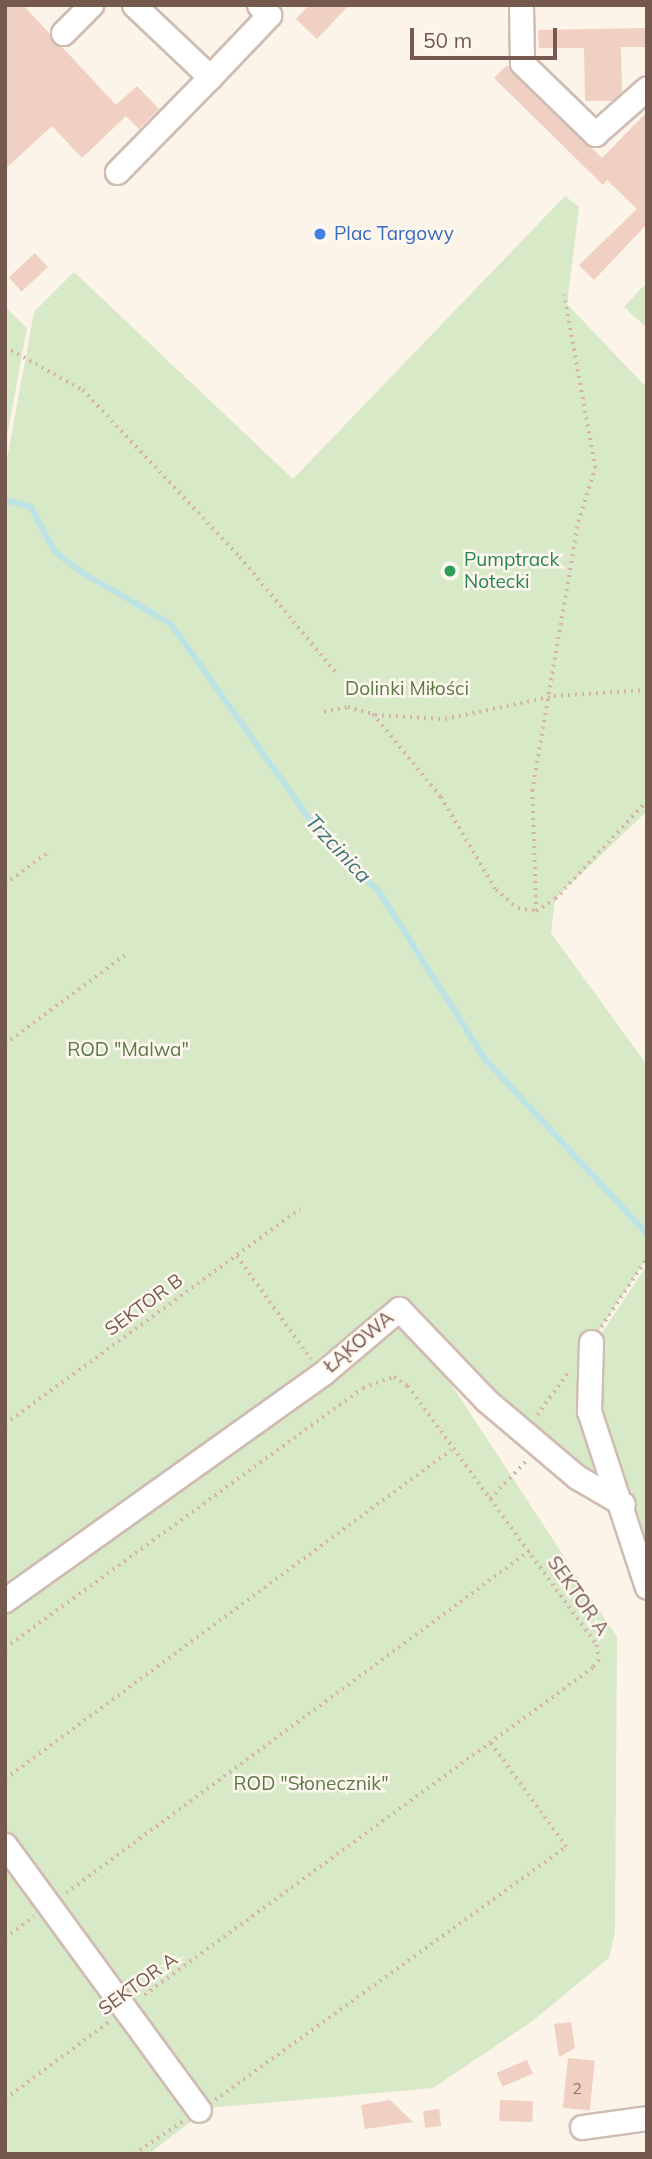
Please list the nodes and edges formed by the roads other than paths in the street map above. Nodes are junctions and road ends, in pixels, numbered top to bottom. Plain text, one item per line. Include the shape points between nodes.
1 (91, 5) edge
2 (135, 5) edge
3 (259, 5) edge
4 (521, 5) edge
5 (63, 33) dead end
6 (210, 77) junction
7 (647, 88) edge
8 (117, 172) dead end
9 (591, 1342) road end
10 (623, 1504) junction
11 (647, 1587) edge
12 (5, 1600) edge
13 (5, 1845) edge
14 (200, 2110) road end
15 (647, 2118) edge
16 (582, 2127) dead end

1 - 5 street
2 - 6 street
3 - 6 street via 269,15
4 - 7 street via 522,63 595,134
6 - 8 street
9 - 10 street via 589,1411
10 - 11 street
10 - 12 street, ŁĄKOWA via 577,1477 463,1378 410,1314 393,1310 322,1374
13 - 14 street
15 - 16 street

